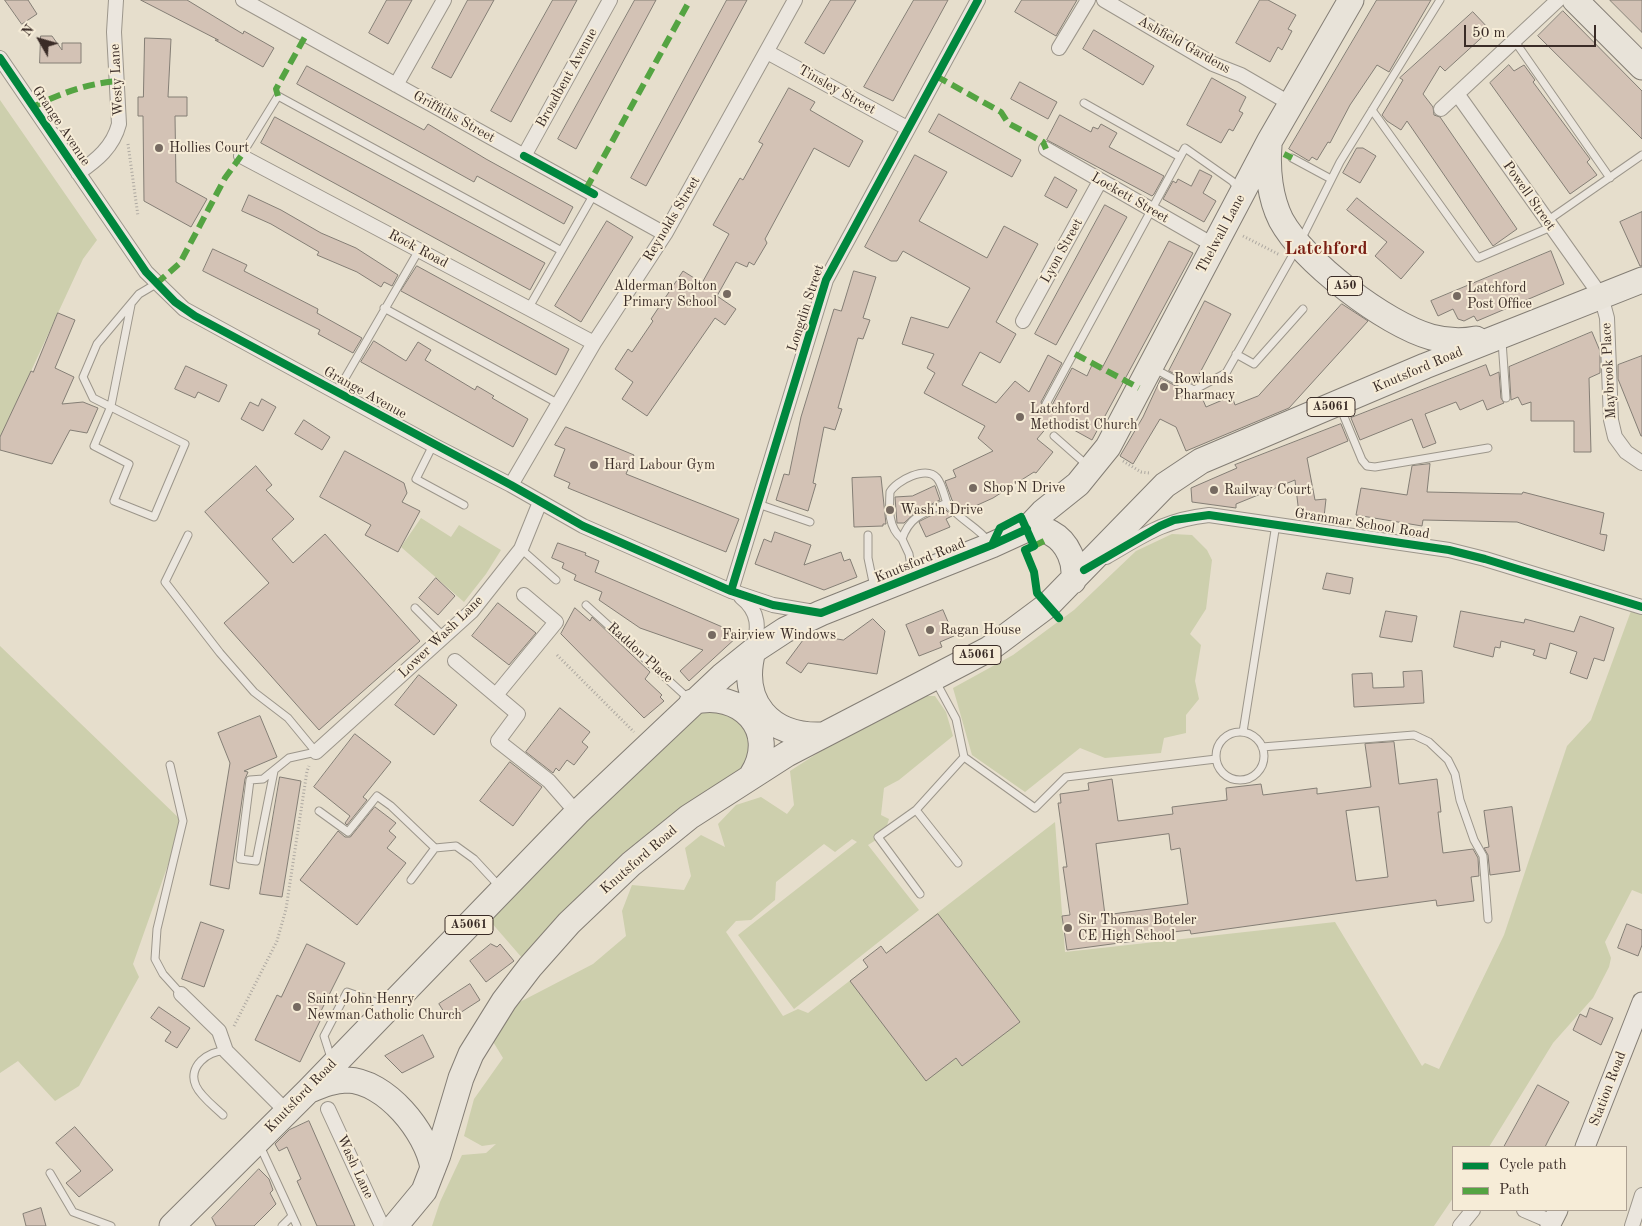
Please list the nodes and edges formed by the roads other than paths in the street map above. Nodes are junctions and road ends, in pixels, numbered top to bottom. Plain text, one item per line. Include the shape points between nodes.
1 (116, 0) edge
2 (243, 0) edge
3 (444, 0) edge
4 (610, 0) edge
5 (795, 0) edge
6 (978, 0) edge
7 (1088, 0) edge
8 (1104, 0) edge
9 (1351, 0) edge
10 (1440, 0) edge
11 (1558, 0) edge
12 (1575, 0) edge
13 (258, 4) edge
14 (1514, 40) junction
15 (1059, 48) dead end
16 (767, 52) junction
17 (0, 58) edge
18 (1642, 67) edge
19 (396, 85) junction
20 (1458, 95) junction
21 (1084, 103) dead end
22 (1291, 104) junction
23 (1440, 109) dead end
24 (1372, 110) junction
25 (906, 128) junction
26 (1269, 142) junction
27 (1046, 149) dead end
28 (1642, 155) edge
29 (241, 156) joint
30 (524, 156) junction
31 (1180, 157) junction
32 (1292, 158) dead end
33 (78, 173) junction
34 (1610, 178) junction
35 (1331, 179) junction
36 (1100, 181) junction
37 (1242, 193) junction
38 (594, 194) junction
39 (1152, 211) junction
40 (1548, 224) junction
41 (665, 234) junction
42 (1215, 246) junction
43 (419, 250) junction
44 (560, 250) junction
45 (1291, 250) junction
46 (1642, 280) edge
47 (156, 284) junction
48 (1601, 296) junction
49 (130, 305) junction
50 (384, 308) junction
51 (528, 309) junction
52 (1303, 309) dead end
53 (1023, 321) dead end
54 (1501, 336) junction
55 (594, 343) junction
56 (1236, 354) junction
57 (1150, 367) junction
58 (337, 392) junction
59 (1506, 398) dead end
60 (559, 404) junction
61 (1046, 404) dead end
62 (1339, 404) junction
63 (111, 406) junction
64 (1054, 436) dead end
65 (433, 445) junction
66 (1488, 448) dead end
67 (1642, 463) edge
68 (1092, 469) junction
69 (511, 485) junction
70 (540, 502) junction
71 (947, 503) junction
72 (758, 504) junction
73 (464, 505) dead end
74 (810, 522) dead end
75 (1276, 524) junction
76 (1027, 529) junction
77 (188, 535) dead end
78 (868, 535) dead end
79 (902, 538) junction
80 (992, 545) junction
81 (521, 548) junction
82 (1078, 576) junction
83 (912, 577) junction
84 (556, 580) dead end
85 (731, 591) junction
86 (875, 592) junction
87 (524, 595) dead end
88 (586, 606) dead end
89 (1642, 607) edge
90 (415, 608) dead end
91 (821, 613) junction
92 (444, 637) junction
93 (753, 651) junction
94 (455, 661) dead end
95 (934, 679) junction
96 (496, 695) junction
97 (692, 702) junction
98 (1243, 732) junction
99 (822, 734) junction
100 (1262, 747) junction
101 (316, 752) junction
102 (964, 757) junction
103 (1216, 759) junction
104 (170, 765) dead end
105 (274, 771) junction
106 (752, 775) junction
107 (319, 810) dead end
108 (916, 810) junction
109 (576, 813) junction
110 (435, 848) junction
111 (958, 863) dead end
112 (411, 880) dead end
113 (502, 891) junction
114 (920, 894) dead end
115 (1488, 919) dead end
116 (180, 994) joint
117 (1642, 1002) edge
118 (389, 1007) junction
119 (226, 1051) junction
120 (333, 1063) junction
121 (308, 1091) junction
122 (328, 1109) dead end
123 (286, 1111) junction
124 (223, 1115) dead end
125 (258, 1141) junction
126 (1585, 1146) edge
127 (433, 1168) junction
128 (50, 1173) dead end
129 (424, 1191) junction
130 (1642, 1195) edge
131 (1472, 1211) edge
132 (1527, 1211) edge
133 (292, 1216) junction
134 (1553, 1219) edge
135 (177, 1223) edge
136 (111, 1226) edge
137 (282, 1226) edge
138 (297, 1226) edge
139 (382, 1226) edge
140 (394, 1226) edge
141 (412, 1226) edge
142 (1460, 1226) edge
143 (1632, 1226) edge

1 - 33 street, Westy Lane via 114,32 119,124 105,151
2 - 13 street, Griffiths Street
3 - 19 street
4 - 30 street, Broadbent Avenue
5 - 16 street, Reynolds Street
6 - 25 street, Longdin Street
7 - 15 street
8 - 22 street, Ashfield Gardens via 1213,64 1241,75
9 - 22 highway, Thelwall Lane
10 - 24 lane
11 - 14 street
12 - 18 highway
13 - 19 street, Griffiths Street
14 - 20 street
14 - 34 lane
16 - 25 street, Tinsley Street
16 - 41 street, Reynolds Street
17 - 33 street, Grange Avenue
19 - 30 street, Griffiths Street
20 - 23 street
20 - 40 street, Powell Street
21 - 31 lane
22 - 26 highway, Thelwall Lane
24 - 35 lane
24 - 40 lane via 1478,258
25 - 72 street, Longdin Street via 826,280
26 - 37 highway, Thelwall Lane / A5061
26 - 45 highway, Knutsford Road / A50 via 1269,174 1274,202
27 - 36 street, Lockett Street
28 - 34 lane
29 - 43 street, Rock Road
29 - 44 lane via 278,96
30 - 38 street, Griffiths Street
31 - 37 lane via 1185,148 1232,181
31 - 39 lane
32 - 35 lane
33 - 47 street, Grange Avenue
34 - 40 lane
35 - 45 lane
36 - 39 street, Lockett Street
36 - 53 street, Lyon Street
37 - 42 highway, Thelwall Lane / A5061
38 - 41 street, Griffiths Street
38 - 44 lane
39 - 42 street, Lockett Street
39 - 61 lane
40 - 48 street, Powell Street
41 - 55 street, Reynolds Street
42 - 57 highway, Thelwall Lane / A5061
43 - 50 lane
43 - 51 street, Rock Road
44 - 51 lane
45 - 54 highway, Knutsford Road / A50 via 1407,327 1449,341
45 - 56 lane
46 - 48 highway, Knutsford Road / A50
47 - 49 lane via 139,294
47 - 58 street, Grange Avenue via 195,316
48 - 54 highway, Knutsford Road / A50
48 - 67 street, Maybrook Place via 1607,318 1611,420 1615,437 1626,452
49 - 63 lane
49 - 63 lane via 97,344 83,377 93,398
50 - 58 lane
50 - 60 lane
51 - 55 street, Rock Road
52 - 56 lane via 1254,364
54 - 59 lane
54 - 62 highway, Knutsford Road / A5061
55 - 60 street, Reynolds Street
56 - 57 lane via 1226,373 1194,390
57 - 68 highway, Thelwall Lane / A5061 via 1108,447
58 - 65 street, Grange Avenue
60 - 69 street, Reynolds Street
62 - 66 lane via 1367,466
62 - 82 highway, Knutsford Road / A5061 via 1201,461 1180,474 1165,485
63 - 63 lane via 185,444 154,518 114,501 129,464 94,446
64 - 68 lane
65 - 69 street, Grange Avenue
65 - 73 lane via 416,479
68 - 76 highway, Knutsford Road / A5061
69 - 70 street, Grange Avenue
70 - 81 street, Lower Wash Lane
70 - 85 street, Grange Avenue via 597,533
71 - 79 lane via 917,516 906,525
71 - 79 lane via 934,475 920,474 896,484 890,492 891,524 894,532
71 - 80 lane via 955,515 983,534
72 - 74 lane
72 - 85 street, Longdin Street
75 - 82 street, Grammar School Road via 1209,515 1174,520
75 - 89 street, Grammar School Road via 1449,550
75 - 98 lane
76 - 80 highway, Knutsford Road / A5061
76 - 82 highway via 1052,533 1070,552
77 - 101 lane via 165,582 254,692 288,718
78 - 86 lane via 868,558
79 - 83 lane via 909,554
80 - 83 highway, Knutsford Road / A5061
81 - 84 lane
81 - 92 street, Lower Wash Lane via 472,612
82 - 95 highway, Knutsford Road / A5061 via 1048,606 989,649
83 - 86 highway, Knutsford Road / A5061
85 - 91 street, Grange Avenue via 772,605
85 - 93 street, Grange Avenue via 747,602 756,614 758,631
86 - 91 highway, Knutsford Road / A5061
87 - 96 street via 556,622
88 - 97 lane, Raddon Place
90 - 92 lane
91 - 93 highway, Knutsford Road / A5061
92 - 101 street, Lower Wash Lane
93 - 97 highway, Knutsford Road / A5061
93 - 99 highway, A5061 via 750,690 758,709 778,726 792,732
94 - 96 street
95 - 99 highway, Knutsford Road / A5061
95 - 102 lane via 956,719
96 - 109 street via 518,714 498,740 549,781
97 - 106 highway via 727,702 738,706 755,722 763,743 762,756
97 - 109 highway, Knutsford Road / A5061
98 - 100 lane via 1258,740
98 - 103 lane via 1223,739
99 - 106 highway, Knutsford Road / A5061
100 - 103 lane via 1263,763 1259,771 1246,780 1223,774
100 - 115 lane via 1414,735 1430,742 1448,760 1455,774 1460,800 1483,856
101 - 105 lane via 289,758
102 - 103 lane via 1035,808 1066,777
102 - 108 lane
104 - 116 lane via 183,821 157,929 155,959
105 - 105 lane via 263,779 250,780 240,859 256,861
106 - 127 highway, Knutsford Road / A5061 via 689,817 631,864 569,923 530,967 471,1054
107 - 110 lane via 348,832 377,796
108 - 111 lane
108 - 114 lane via 878,836
109 - 113 highway, Knutsford Road / A5061
110 - 112 lane
110 - 113 lane via 456,846 474,859
113 - 118 highway, Knutsford Road / A5061
116 - 119 street via 219,1031
117 - 126 main road, Station Road
118 - 120 highway, Knutsford Road / A5061
118 - 120 lane via 347,992 324,1036
119 - 123 street
119 - 124 lane via 217,1051 204,1058 195,1075 196,1087
120 - 121 highway, Knutsford Road / A5061
121 - 123 highway, Knutsford Road / A5061
121 - 127 highway, A5061 via 348,1080 361,1082 384,1094 419,1132 430,1152
122 - 139 street, Wash Lane
123 - 125 highway, Knutsford Road / A5061
125 - 133 lane
125 - 135 highway, Knutsford Road / A5061
127 - 129 highway, Knutsford Road / A5061
128 - 136 lane via 72,1212
129 - 140 highway, Knutsford Road / A5061
129 - 141 main road
130 - 143 street
131 - 142 street
132 - 134 street
133 - 137 lane
133 - 138 lane

